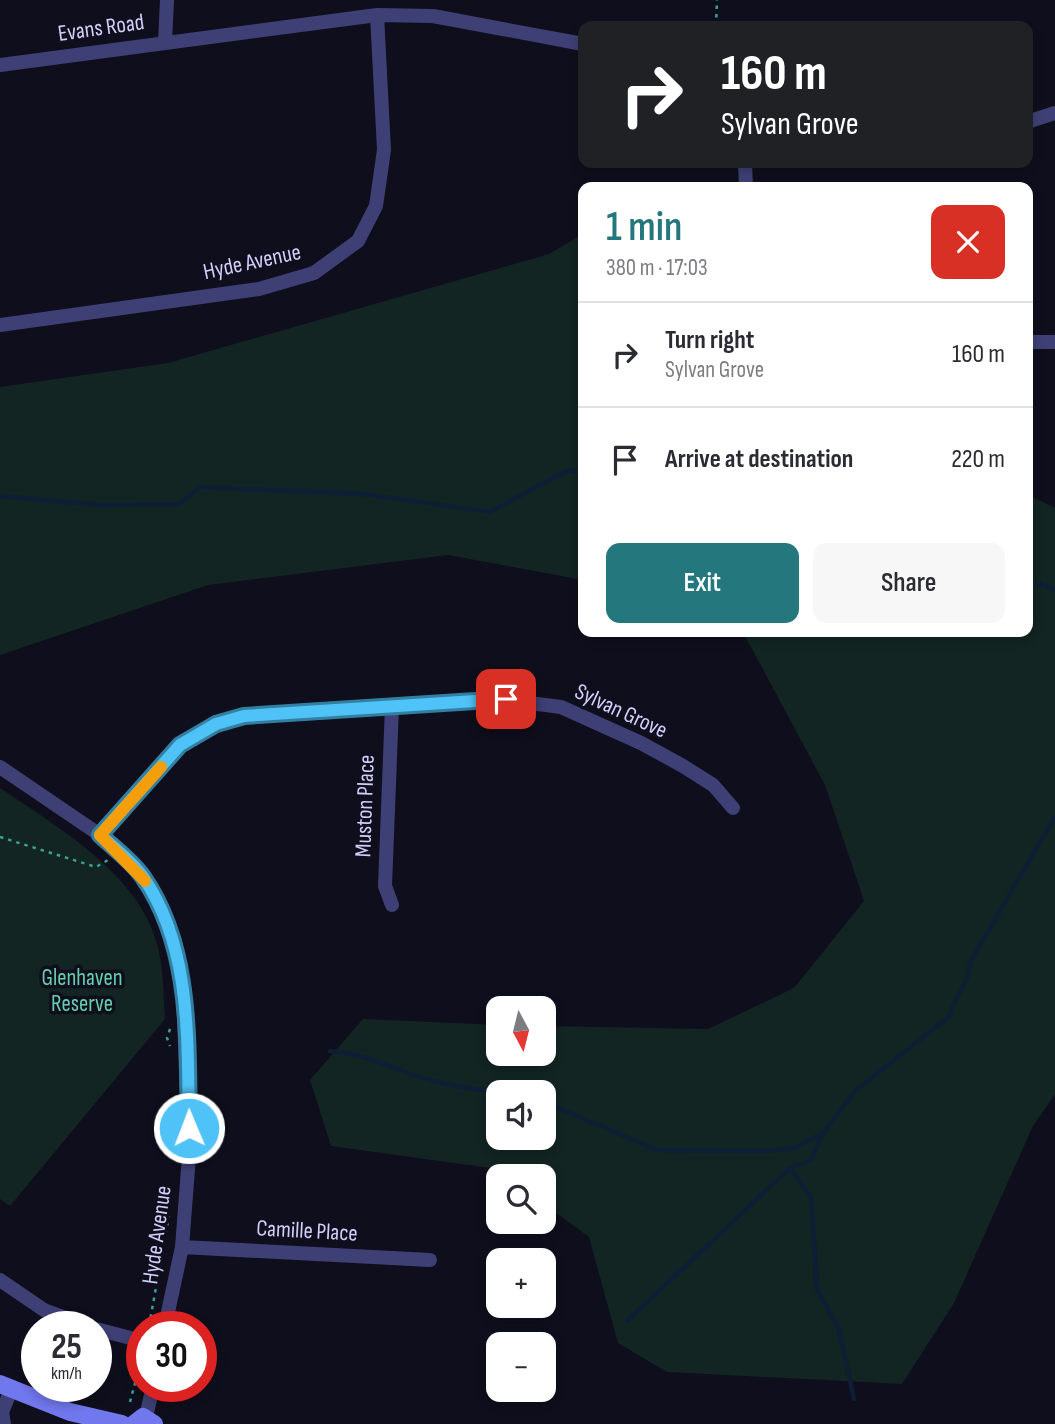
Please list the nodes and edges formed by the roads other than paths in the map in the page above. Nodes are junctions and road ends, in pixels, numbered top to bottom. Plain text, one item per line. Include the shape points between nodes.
1 (167, 0) edge
2 (377, 15) junction
3 (165, 42) junction
4 (578, 43) edge
5 (0, 65) edge
6 (1055, 113) edge
7 (1033, 120) edge
8 (0, 325) edge
9 (1033, 342) edge
10 (1055, 342) edge
11 (392, 706) junction
12 (0, 767) edge
13 (733, 808) dead end
14 (100, 835) junction
15 (392, 905) dead end
16 (182, 1247) junction
17 (430, 1260) dead end
18 (0, 1280) edge
19 (47, 1311) edge
20 (168, 1311) edge
21 (6, 1387) edge
22 (149, 1402) edge
23 (145, 1422) edge
24 (4, 1424) edge
25 (122, 1424) edge

1 - 3 street
2 - 3 street, Evans Road
2 - 4 street, Evans Road via 433,16
2 - 8 street, Hyde Avenue via 384,150 376,206 358,241 314,273 259,289
3 - 5 street, Evans Road
6 - 7 street
9 - 10 street
11 - 13 street, Sylvan Grove via 506,699 561,707 682,766 713,785
11 - 14 street, Sylvan Grove via 244,716 216,724 180,745
11 - 15 street, Muston Place via 385,886
12 - 14 street, Hyde Avenue
14 - 16 street, Hyde Avenue via 141,874 175,941 183,992 189,1156
16 - 17 street, Camille Place
16 - 20 street, Hyde Avenue
18 - 19 street
21 - 24 street
21 - 25 main road via 70,1412
22 - 23 street

